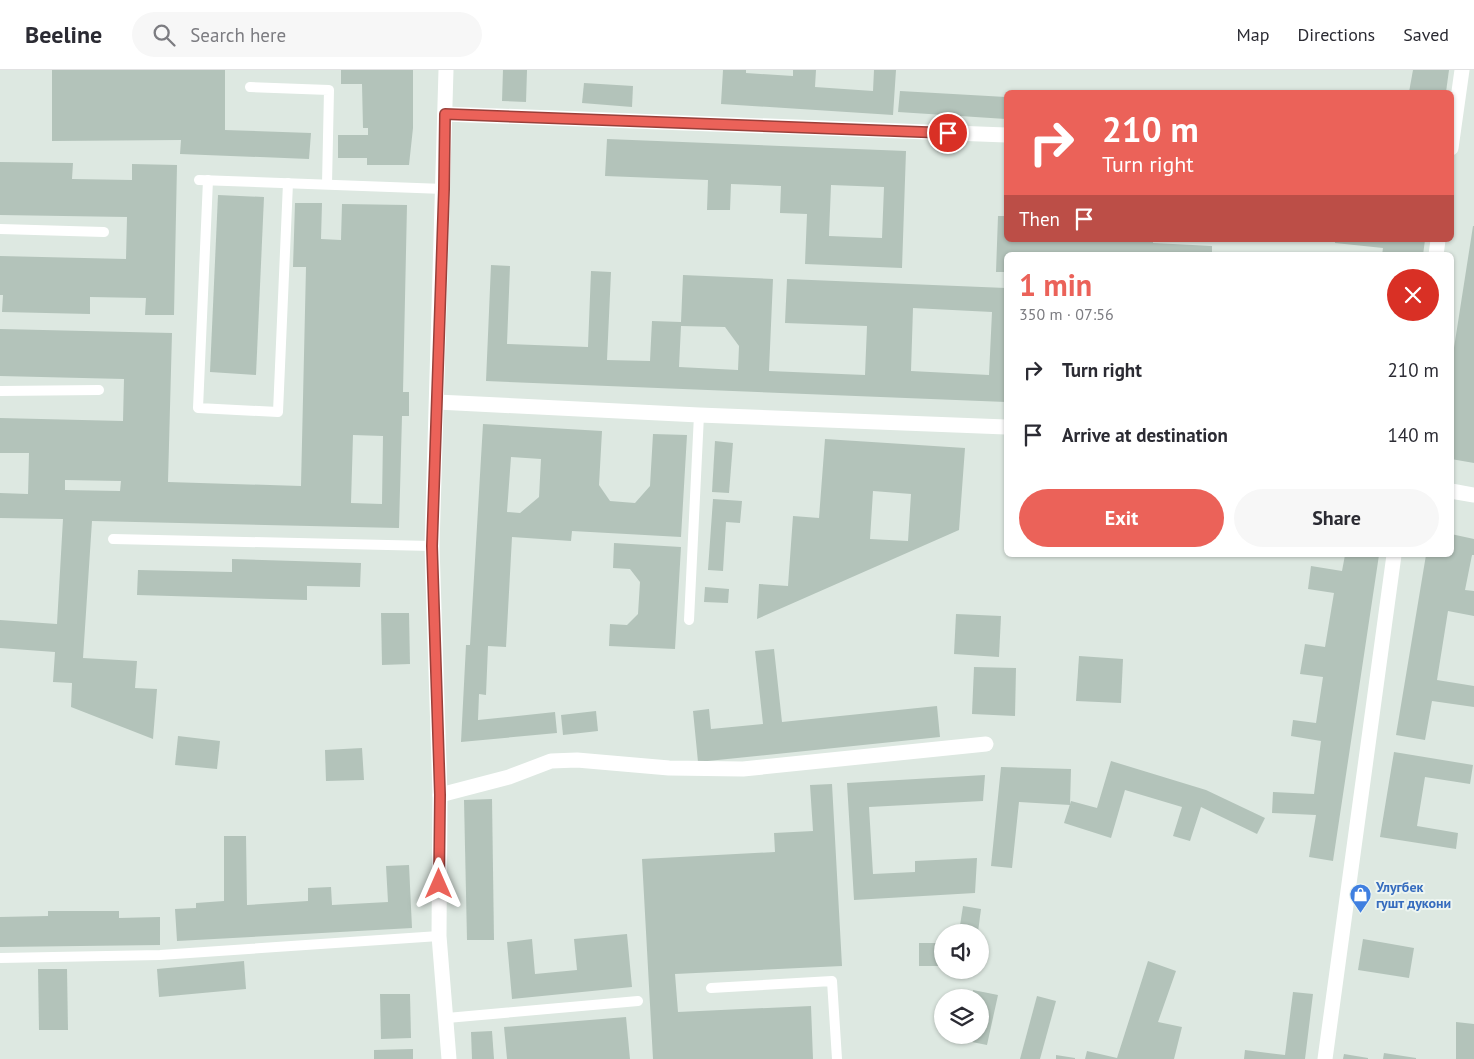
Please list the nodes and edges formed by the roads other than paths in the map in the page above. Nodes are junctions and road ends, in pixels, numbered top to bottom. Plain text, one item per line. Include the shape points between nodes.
1 (446, 70) edge
2 (1462, 70) edge
3 (250, 88) dead end
4 (445, 114) junction
5 (1454, 127) edge
6 (1004, 135) edge
7 (288, 183) junction
8 (327, 184) junction
9 (444, 189) junction
10 (0, 229) edge
11 (104, 232) dead end
12 (99, 390) dead end
13 (0, 391) edge
14 (437, 402) junction
15 (699, 415) junction
16 (1004, 427) edge
17 (1454, 491) edge
18 (1474, 495) edge
19 (113, 539) dead end
20 (432, 546) junction
21 (1394, 557) edge
22 (689, 620) dead end
23 (986, 744) dead end
24 (440, 795) junction
25 (439, 936) junction
26 (0, 958) edge
27 (711, 988) dead end
28 (638, 1001) dead end
29 (446, 1018) junction
30 (449, 1059) edge
31 (837, 1059) edge
32 (1325, 1059) edge

1 - 4 street
2 - 5 street
3 - 8 lane via 329,90
4 - 6 street
4 - 9 street
7 - 7 lane via 204,180 198,408 278,412
7 - 8 lane
8 - 9 lane
9 - 14 street
10 - 11 lane
12 - 13 lane
14 - 15 street
14 - 20 street
15 - 16 street
15 - 22 lane
17 - 18 street
19 - 20 lane
20 - 24 street
21 - 32 street
23 - 24 street via 743,770 551,761 509,777
24 - 25 street
25 - 26 lane via 160,955
25 - 29 street
27 - 31 lane via 832,981
28 - 29 lane
29 - 30 street

